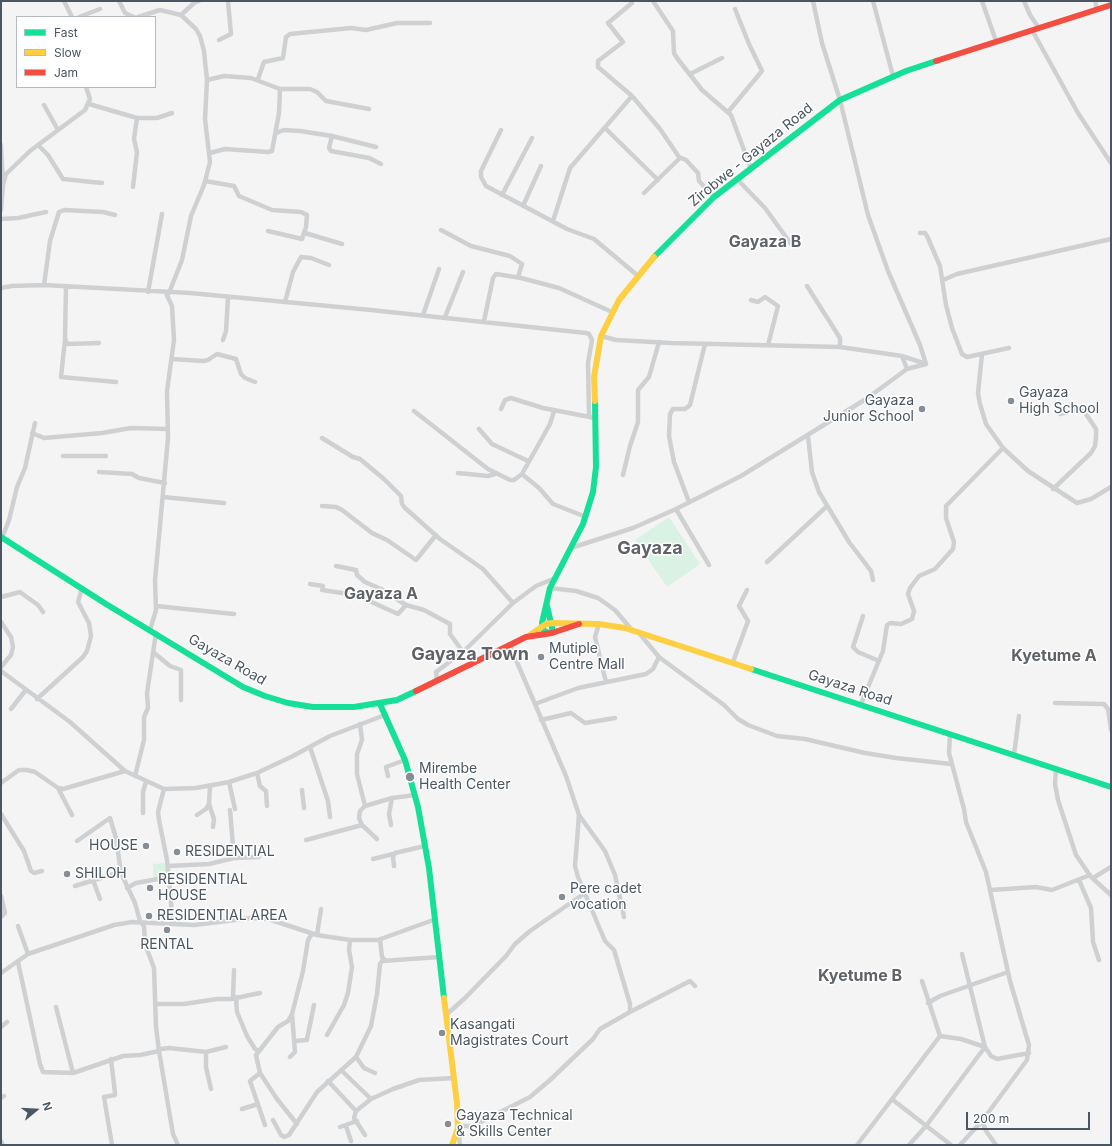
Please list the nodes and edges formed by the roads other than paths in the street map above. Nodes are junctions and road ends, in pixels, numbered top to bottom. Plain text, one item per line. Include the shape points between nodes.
1 (64, 1) edge
2 (119, 1) edge
3 (199, 1) edge
4 (228, 1) edge
5 (638, 1) edge
6 (653, 1) edge
7 (813, 1) edge
8 (873, 1) edge
9 (982, 1) edge
10 (1024, 1) edge
11 (1095, 1) edge
12 (632, 2) edge
13 (1111, 5) edge
14 (100, 9) dead end
15 (735, 9) dead end
16 (1097, 9) junction
17 (181, 15) junction
18 (72, 16) edge
19 (82, 16) edge
20 (132, 16) edge
21 (141, 16) edge
22 (430, 23) dead end
23 (1039, 28) junction
24 (1032, 30) junction
25 (219, 40) dead end
26 (996, 41) junction
27 (722, 58) dead end
28 (690, 74) junction
29 (893, 76) junction
30 (207, 80) junction
31 (258, 80) junction
32 (86, 88) edge
33 (280, 89) junction
34 (632, 96) junction
35 (840, 100) junction
36 (89, 104) junction
37 (44, 105) dead end
38 (369, 109) dead end
39 (728, 112) junction
40 (172, 113) dead end
41 (137, 118) junction
42 (605, 128) junction
43 (58, 130) junction
44 (501, 130) dead end
45 (276, 133) junction
46 (332, 136) junction
47 (532, 138) dead end
48 (1, 145) edge
49 (38, 145) junction
50 (376, 147) dead end
51 (210, 152) junction
52 (680, 158) junction
53 (1111, 163) edge
54 (381, 164) dead end
55 (541, 166) dead end
56 (751, 169) junction
57 (3, 173) edge
58 (737, 179) junction
59 (658, 180) junction
60 (205, 181) junction
61 (102, 183) dead end
62 (133, 187) dead end
63 (644, 193) dead end
64 (502, 195) junction
65 (714, 197) junction
66 (523, 206) junction
67 (1, 210) edge
68 (46, 212) dead end
69 (162, 214) dead end
70 (115, 215) dead end
71 (1, 219) edge
72 (553, 221) junction
73 (441, 230) dead end
74 (268, 231) dead end
75 (305, 233) junction
76 (920, 233) dead end
77 (1111, 239) edge
78 (342, 244) dead end
79 (792, 244) dead end
80 (329, 265) dead end
81 (439, 269) dead end
82 (462, 272) dead end
83 (637, 275) junction
84 (518, 277) junction
85 (943, 280) junction
86 (44, 285) junction
87 (66, 286) junction
88 (806, 286) dead end
89 (1, 288) edge
90 (148, 292) junction
91 (167, 293) junction
92 (228, 297) junction
93 (751, 300) dead end
94 (285, 302) junction
95 (612, 312) junction
96 (423, 315) junction
97 (445, 317) junction
98 (484, 322) junction
99 (601, 336) junction
100 (65, 340) junction
101 (223, 340) dead end
102 (659, 342) junction
103 (99, 343) dead end
104 (705, 344) junction
105 (768, 345) junction
106 (840, 346) junction
107 (1009, 348) dead end
108 (982, 354) junction
109 (902, 356) junction
110 (172, 359) junction
111 (926, 364) junction
112 (907, 369) junction
113 (116, 382) dead end
114 (254, 382) dead end
115 (501, 409) dead end
116 (414, 411) dead end
117 (554, 411) junction
118 (1060, 414) dead end
119 (592, 418) junction
120 (35, 423) dead end
121 (168, 429) junction
122 (479, 429) dead end
123 (32, 433) junction
124 (808, 436) junction
125 (322, 438) dead end
126 (1003, 448) junction
127 (63, 456) dead end
128 (106, 456) dead end
129 (528, 461) junction
130 (99, 472) dead end
131 (458, 473) dead end
132 (495, 474) junction
133 (522, 474) junction
134 (623, 475) dead end
135 (165, 483) junction
136 (1111, 486) edge
137 (1053, 489) junction
138 (163, 497) junction
139 (690, 502) junction
140 (224, 503) dead end
141 (322, 506) dead end
142 (826, 507) junction
143 (676, 509) junction
144 (586, 516) junction
145 (436, 535) junction
146 (1, 538) edge
147 (571, 548) junction
148 (767, 562) dead end
149 (709, 565) dead end
150 (336, 566) dead end
151 (554, 579) junction
152 (874, 580) dead end
153 (310, 584) dead end
154 (82, 588) junction
155 (550, 588) junction
156 (747, 590) dead end
157 (1, 597) edge
158 (547, 601) junction
159 (513, 603) junction
160 (406, 605) junction
161 (156, 606) junction
162 (43, 612) dead end
163 (234, 614) dead end
164 (864, 616) dead end
165 (1, 622) edge
166 (552, 623) junction
167 (579, 624) junction
168 (600, 624) junction
169 (542, 626) junction
170 (150, 630) junction
171 (632, 630) junction
172 (156, 633) junction
173 (551, 633) junction
174 (639, 633) junction
175 (526, 637) junction
176 (510, 646) junction
177 (153, 652) junction
178 (463, 652) junction
179 (659, 657) junction
180 (879, 661) junction
181 (733, 662) junction
182 (1, 667) edge
183 (1, 671) edge
184 (437, 681) junction
185 (606, 682) junction
186 (25, 691) junction
187 (37, 699) junction
188 (181, 700) dead end
189 (1056, 703) dead end
190 (535, 704) junction
191 (861, 704) junction
192 (383, 705) junction
193 (11, 709) dead end
194 (385, 715) junction
195 (1019, 716) dead end
196 (615, 718) dead end
197 (542, 720) junction
198 (360, 724) junction
199 (1111, 730) edge
200 (950, 734) junction
201 (310, 747) junction
202 (1014, 755) junction
203 (405, 760) junction
204 (951, 764) junction
205 (1056, 769) junction
206 (125, 770) junction
207 (257, 773) junction
208 (135, 776) junction
209 (388, 776) dead end
210 (146, 782) junction
211 (229, 782) junction
212 (1, 783) edge
213 (210, 786) junction
214 (1111, 787) edge
215 (58, 788) junction
216 (164, 789) junction
217 (302, 790) dead end
218 (414, 795) junction
219 (392, 798) junction
220 (209, 804) junction
221 (267, 806) dead end
222 (365, 806) junction
223 (304, 808) dead end
224 (143, 813) dead end
225 (1, 814) edge
226 (72, 815) dead end
227 (197, 815) dead end
228 (579, 815) junction
229 (330, 817) dead end
230 (362, 825) junction
231 (391, 825) dead end
232 (213, 827) dead end
233 (306, 840) dead end
234 (377, 840) dead end
235 (78, 841) dead end
236 (425, 846) junction
237 (393, 854) junction
238 (259, 857) dead end
239 (234, 858) junction
240 (373, 859) dead end
241 (168, 866) junction
242 (394, 866) dead end
243 (1111, 867) edge
244 (42, 871) dead end
245 (117, 873) dead end
246 (169, 877) junction
247 (1091, 877) junction
248 (93, 880) junction
249 (1079, 880) junction
250 (75, 886) dead end
251 (127, 888) junction
252 (991, 890) junction
253 (585, 893) junction
254 (1111, 895) edge
255 (1, 896) edge
256 (100, 898) dead end
257 (321, 909) dead end
258 (1, 917) edge
259 (624, 917) dead end
260 (436, 919) junction
261 (140, 921) junction
262 (174, 924) junction
263 (18, 926) dead end
264 (314, 935) junction
265 (380, 939) junction
266 (350, 940) junction
267 (28, 954) junction
268 (962, 954) dead end
269 (439, 958) junction
270 (385, 960) junction
271 (1099, 960) dead end
272 (18, 962) junction
273 (234, 970) dead end
274 (1008, 972) junction
275 (1, 973) edge
276 (922, 981) dead end
277 (696, 986) dead end
278 (969, 986) junction
279 (260, 993) dead end
280 (235, 998) junction
281 (928, 1003) junction
282 (155, 1004) junction
283 (314, 1005) dead end
284 (56, 1007) dead end
285 (630, 1012) junction
286 (292, 1014) junction
287 (445, 1015) junction
288 (7, 1022) dead end
289 (1, 1026) edge
290 (327, 1035) dead end
291 (940, 1036) junction
292 (295, 1041) junction
293 (226, 1047) dead end
294 (985, 1047) junction
295 (160, 1050) junction
296 (259, 1051) junction
297 (206, 1052) junction
298 (1029, 1053) junction
299 (290, 1057) dead end
300 (356, 1057) junction
301 (111, 1059) junction
302 (340, 1070) junction
303 (73, 1073) junction
304 (375, 1073) dead end
305 (260, 1074) junction
306 (454, 1078) junction
307 (328, 1081) junction
308 (211, 1089) dead end
309 (371, 1099) junction
310 (893, 1100) junction
311 (258, 1104) junction
312 (242, 1109) dead end
313 (356, 1110) junction
314 (273, 1120) dead end
315 (357, 1121) junction
316 (982, 1121) junction
317 (297, 1124) junction
318 (264, 1125) dead end
319 (346, 1126) junction
320 (926, 1126) junction
321 (340, 1127) dead end
322 (458, 1127) junction
323 (365, 1134) dead end
324 (1, 1141) edge
325 (351, 1141) dead end
326 (2, 1145) edge
327 (112, 1145) edge
328 (178, 1145) edge
329 (452, 1145) edge
330 (460, 1145) edge
331 (856, 1145) edge
332 (909, 1145) edge
333 (951, 1145) edge
334 (960, 1145) edge
335 (996, 1145) edge

1 - 18 street
2 - 20 street via 125,13
3 - 17 street
4 - 25 street via 231,34
5 - 12 street
6 - 28 street via 673,31 674,53
7 - 35 street via 822,43
8 - 29 street
9 - 26 street
10 - 23 street
11 - 16 street
12 - 34 street via 608,23 622,44 597,63 598,67
13 - 16 street, Zirobwe - Gayaza Road
14 - 19 street
15 - 39 street via 762,71
16 - 23 street, Zirobwe - Gayaza Road
17 - 21 street via 160,10
17 - 30 street via 192,23 200,36
22 - 31 street via 397,23 366,30 351,28 290,34 286,37 282,59 264,62
23 - 24 street, Zirobwe - Gayaza Road
24 - 26 street, Zirobwe - Gayaza Road
24 - 53 street via 1078,113
26 - 29 street, Zirobwe - Gayaza Road
27 - 28 street
28 - 39 street via 702,90
29 - 35 street, Zirobwe - Gayaza Road
30 - 31 street via 232,76
30 - 51 street via 205,119
31 - 33 street
32 - 36 street
33 - 38 street via 310,89 318,92 326,101
33 - 45 street via 280,113
34 - 42 street
34 - 52 street
35 - 56 street, Zirobwe - Gayaza Road
35 - 111 street via 868,215
36 - 41 street
36 - 43 street via 83,112
37 - 43 street
39 - 56 street
40 - 41 street via 157,118
41 - 62 street
42 - 59 street
42 - 72 street via 570,168
43 - 49 street
44 - 64 street via 486,158 481,174 486,186
45 - 46 street via 280,130 292,130
45 - 51 street via 274,149 269,152 225,149
46 - 50 street
46 - 54 street via 329,148 331,151 369,158
47 - 64 street
48 - 57 street
49 - 57 street
49 - 61 street via 48,155 63,179
51 - 60 street
52 - 59 street
52 - 65 street via 686,160 698,173 699,181
55 - 66 street
56 - 58 street, Zirobwe - Gayaza Road
57 - 67 street
58 - 65 street, Zirobwe - Gayaza Road
58 - 79 street via 765,208
59 - 63 street
60 - 75 street via 234,186 240,196 272,210 305,213
60 - 91 street via 191,216 182,260
64 - 66 street
65 - 83 street, Zirobwe - Gayaza Road
66 - 72 street
68 - 71 street
69 - 90 street
70 - 86 street via 103,212 59,212 50,241
72 - 83 street via 594,239
73 - 84 street via 471,246 510,256 522,264
74 - 75 street via 299,239 302,239
75 - 78 street
76 - 85 street via 925,233 932,246
77 - 85 street via 957,274
80 - 94 street via 301,257 293,272
81 - 96 street
82 - 97 street
83 - 95 street, Zirobwe - Gayaza Road
84 - 95 street via 566,290
84 - 98 street via 494,275
85 - 108 street via 946,305 960,351 965,356
86 - 87 street
86 - 89 street
87 - 90 street
87 - 100 street
88 - 106 street via 840,338
90 - 91 street
91 - 92 street
91 - 110 street via 173,314
92 - 94 street
92 - 101 street
93 - 105 street via 758,302 766,297 778,306
94 - 96 street
95 - 99 street, Zirobwe - Gayaza Road
96 - 97 street
97 - 98 street
98 - 119 street via 589,334 592,340 588,363
99 - 102 street via 616,340
99 - 119 street, Zirobwe - Gayaza Road via 594,377
100 - 103 street via 66,344
100 - 113 street via 61,377
102 - 104 street
102 - 134 street via 649,377 638,390 638,422
104 - 105 street
104 - 139 street via 690,405 685,409 673,409 670,414 669,436 674,462
105 - 106 street
106 - 109 street
107 - 108 street
108 - 126 street via 978,393 980,404 986,424
109 - 111 street
109 - 112 street
110 - 114 street via 206,361 217,354 236,359 240,374
110 - 121 street via 167,391
111 - 112 street
112 - 124 street
115 - 117 street via 505,400 511,398
116 - 132 street
117 - 119 street
117 - 129 street via 550,424
118 - 137 street via 1084,411 1096,429 1096,437 1091,453
119 - 144 street, Zirobwe - Gayaza Road via 596,467 593,492
120 - 123 street
121 - 123 street via 131,428 44,438
121 - 135 street
122 - 129 street via 492,444
123 - 146 street via 9,520
124 - 139 street
124 - 142 street via 812,472
125 - 145 street via 352,457 360,459 384,479 401,496 405,508
126 - 137 street via 1028,472
126 - 180 street via 946,506 946,518 954,542 953,549 935,569 919,576 910,588 908,594 914,607 914,615 906,623 886,625 886,636
127 - 128 street
129 - 133 street
130 - 135 street via 132,474 139,478
131 - 132 street via 488,476
132 - 133 street via 514,480
133 - 144 street via 553,504
135 - 138 street
136 - 137 street via 1091,499 1077,503
138 - 140 street
138 - 161 street via 155,580
139 - 143 street
141 - 145 street via 342,510 372,533 416,560
142 - 148 street
142 - 152 street via 871,571
143 - 147 street via 633,528
143 - 149 street
144 - 147 street, Zirobwe - Gayaza Road
145 - 159 street via 483,569
146 - 154 street, Gayaza Road
147 - 151 street, Zirobwe - Gayaza Road
150 - 160 street via 356,570 357,575 365,582
151 - 155 street, Zirobwe - Gayaza Road
151 - 159 street via 536,586
153 - 160 street via 356,595 398,614
154 - 170 street, Gayaza Road
154 - 187 street via 78,602 89,624 91,636 87,652
155 - 158 street, Zirobwe - Gayaza Road
155 - 171 street via 576,590 598,598 614,610
156 - 181 street via 739,606 748,621
157 - 162 street via 20,592 34,601
158 - 166 street, Zirobwe - Gayaza Road
158 - 169 street, Zirobwe - Gayaza Road
159 - 178 street
160 - 178 street via 424,610 450,624 450,634
161 - 163 street
161 - 170 street
164 - 180 street via 853,647 858,652
165 - 182 street via 10,637 13,649
166 - 167 street, Gayaza Road
166 - 169 street, Gayaza Road
166 - 173 street, Zirobwe - Gayaza Road
167 - 168 street, Gayaza Road
167 - 173 street, Gayaza Road
168 - 171 street, Gayaza Road
168 - 185 street via 595,637
169 - 173 street
169 - 175 street, Gayaza Road
170 - 172 street, Gayaza Road
171 - 174 street, Gayaza Road
172 - 177 street
172 - 192 street, Gayaza Road via 243,687 265,696 313,707
173 - 175 street, Gayaza Road
174 - 179 street
174 - 181 street, Gayaza Road
175 - 176 street, Gayaza Road
176 - 184 street, Gayaza Road
176 - 190 street
177 - 188 street via 170,666 181,670
177 - 208 street via 144,740
178 - 184 street via 436,672
179 - 185 street via 653,669 646,674
179 - 204 street via 724,705 742,722 769,733 896,758
180 - 191 street
181 - 191 street, Gayaza Road
183 - 186 street
184 - 192 street, Gayaza Road
185 - 190 street via 578,688
186 - 187 street
186 - 193 street
187 - 206 street via 70,722
189 - 199 street via 1104,704 1108,709
190 - 197 street
191 - 200 street, Gayaza Road
192 - 194 street
194 - 198 street
194 - 203 street
195 - 202 street
196 - 197 street via 585,723 571,713
197 - 228 street via 566,776
198 - 201 street
198 - 222 street via 362,740 357,754 357,774
200 - 202 street, Gayaza Road
200 - 204 street
201 - 207 street
201 - 229 street via 328,801
202 - 205 street, Gayaza Road
203 - 209 street via 386,767
203 - 218 street
204 - 252 street via 966,822 983,862
205 - 214 street, Gayaza Road
205 - 247 street via 1057,796 1067,832 1076,855
206 - 208 street
206 - 215 street via 63,789
207 - 211 street
207 - 221 street via 260,786 266,792
208 - 210 street
210 - 216 street
210 - 224 street via 143,792
211 - 213 street
211 - 239 street
212 - 215 street via 19,770 27,770 35,772
213 - 216 street
213 - 220 street
215 - 226 street
216 - 241 street via 158,820
217 - 223 street
218 - 219 street
218 - 236 street
219 - 222 street
219 - 231 street
220 - 227 street via 206,810
220 - 232 street via 214,819
222 - 230 street via 360,811
225 - 244 street via 24,851 31,871 34,874
228 - 253 street via 575,866
228 - 259 street via 605,850 615,875
230 - 233 street
230 - 234 street
235 - 251 street via 110,818 121,873
236 - 237 street
236 - 260 street
237 - 240 street
237 - 242 street
238 - 239 street
239 - 241 street via 209,864
241 - 246 street
243 - 247 street
245 - 248 street
246 - 251 street via 136,883
246 - 262 street
247 - 249 street
247 - 254 street
248 - 250 street
248 - 256 street
249 - 252 street via 1052,890 1036,887
249 - 271 street via 1091,908 1093,942
251 - 261 street
252 - 274 street
253 - 285 street via 606,941 614,950
253 - 287 street via 515,944 465,998
255 - 258 street via 5,913
257 - 264 street
260 - 265 street
260 - 269 street
261 - 262 street
261 - 267 street via 114,924
261 - 282 street via 144,926 145,944 154,968
262 - 264 street via 194,925 252,918 268,919
263 - 267 street
264 - 266 street
264 - 286 street via 308,940
265 - 266 street
265 - 270 street via 382,957
266 - 290 street via 352,968 348,993
267 - 272 street
268 - 278 street
269 - 270 street
269 - 287 street
270 - 300 street via 380,964 371,1026
272 - 275 street
272 - 303 street via 41,1069 43,1072
273 - 280 street
274 - 278 street
274 - 298 street via 1030,1045
276 - 281 street
277 - 285 street via 690,981
278 - 281 street
278 - 294 street
279 - 280 street
280 - 282 street via 184,1004
280 - 296 street via 246,1036
281 - 291 street
282 - 295 street
283 - 292 street via 308,1039
284 - 303 street
285 - 322 street via 600,1029 593,1039 530,1097 473,1126
286 - 292 street
286 - 296 street
287 - 306 street
288 - 289 street
291 - 294 street via 961,1039
291 - 310 street
292 - 299 street via 295,1052
293 - 297 street
294 - 298 street via 991,1056 997,1059
294 - 320 street
295 - 297 street via 169,1048
295 - 301 street
295 - 328 street via 173,1134
296 - 305 street via 256,1055
297 - 308 street via 206,1067
298 - 316 street via 1027,1060
300 - 302 street
300 - 304 street via 364,1068
301 - 303 street
301 - 327 street via 115,1093 104,1097
302 - 307 street
302 - 309 street
305 - 311 street via 250,1080
305 - 317 street
306 - 309 street via 419,1080 393,1088
306 - 322 street
307 - 313 street
307 - 317 street via 313,1097
309 - 313 street
310 - 320 street
310 - 331 street
311 - 312 street
311 - 318 street
313 - 315 street via 354,1116
314 - 317 street via 284,1138
315 - 319 street
315 - 323 street
316 - 334 street
316 - 335 street
319 - 321 street
319 - 325 street
320 - 332 street
320 - 333 street
322 - 329 street
322 - 330 street
324 - 326 street

